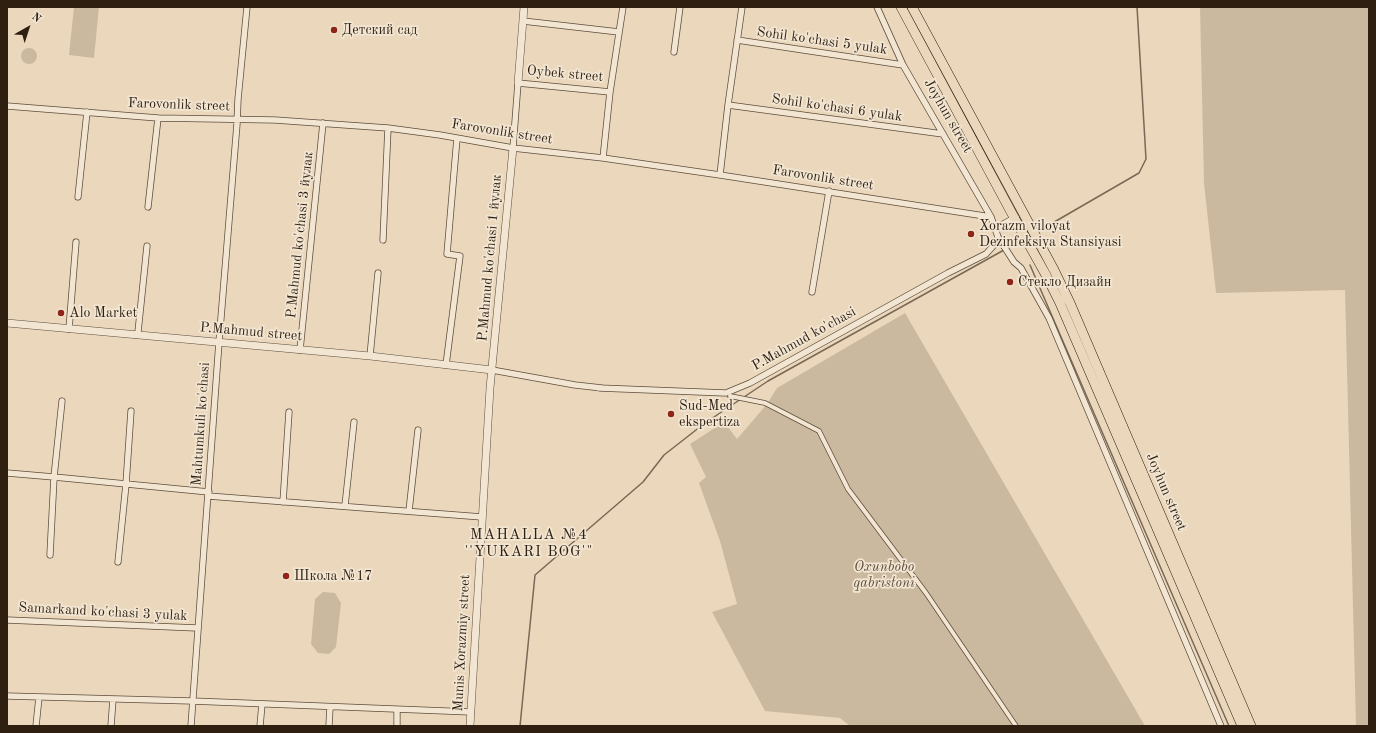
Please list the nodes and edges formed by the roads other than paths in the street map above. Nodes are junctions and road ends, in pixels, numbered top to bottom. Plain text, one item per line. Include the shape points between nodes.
1 (246, 7) edge
2 (524, 7) edge
3 (623, 7) edge
4 (680, 7) edge
5 (742, 7) edge
6 (877, 7) edge
7 (901, 7) edge
8 (912, 7) edge
9 (523, 21) junction
10 (619, 32) junction
11 (737, 40) junction
12 (674, 52) dead end
13 (903, 65) junction
14 (518, 83) junction
15 (610, 92) junction
16 (728, 105) junction
17 (7, 106) edge
18 (87, 112) junction
19 (158, 118) junction
20 (237, 122) junction
21 (323, 123) junction
22 (388, 128) junction
23 (943, 134) junction
24 (457, 138) junction
25 (513, 148) junction
26 (603, 158) junction
27 (720, 175) junction
28 (829, 191) junction
29 (78, 197) dead end
30 (148, 207) dead end
31 (1024, 215) junction
32 (991, 217) junction
33 (1016, 220) junction
34 (996, 228) junction
35 (998, 237) junction
36 (383, 240) dead end
37 (76, 242) dead end
38 (147, 246) dead end
39 (378, 273) dead end
40 (1050, 273) junction
41 (812, 292) dead end
42 (7, 323) edge
43 (69, 329) junction
44 (136, 335) junction
45 (218, 342) junction
46 (300, 350) junction
47 (370, 356) junction
48 (446, 365) junction
49 (492, 370) junction
50 (599, 388) junction
51 (730, 396) joint
52 (62, 401) dead end
53 (132, 411) dead end
54 (289, 412) dead end
55 (354, 422) dead end
56 (418, 430) dead end
57 (7, 473) edge
58 (54, 477) junction
59 (126, 484) junction
60 (208, 494) junction
61 (283, 502) junction
62 (345, 506) junction
63 (409, 511) junction
64 (482, 517) junction
65 (50, 556) dead end
66 (118, 562) dead end
67 (7, 620) edge
68 (197, 628) junction
69 (7, 696) edge
70 (39, 697) junction
71 (113, 700) junction
72 (192, 701) junction
73 (262, 704) junction
74 (330, 707) junction
75 (397, 710) junction
76 (471, 712) junction
77 (36, 726) edge
78 (111, 726) edge
79 (191, 726) edge
80 (260, 726) edge
81 (329, 726) edge
82 (397, 726) edge
83 (470, 726) edge
84 (1016, 726) edge
85 (1221, 726) edge
86 (1242, 726) edge
87 (1251, 726) edge

1 - 20 street, Mahtumkuli ko'chasi
2 - 9 street, Oybek street
3 - 10 street
4 - 12 street
5 - 11 street
6 - 13 street, Joyhun street
7 - 33 main road, Joyhun street
8 - 31 main road, Joyhun street
9 - 10 street
9 - 14 street, Oybek street
10 - 15 street
11 - 13 street, Sohil ko'chasi 5 yulak
11 - 16 street
13 - 23 street, Joyhun street
14 - 15 street, Oybek street
14 - 25 street, Oybek street
15 - 26 street
16 - 23 street, Sohil ko'chasi 6 yulak
16 - 27 street
17 - 18 street, Farovonlik street
18 - 19 street, Farovonlik street
18 - 29 street
19 - 20 street, Farovonlik street
19 - 30 street
20 - 21 street, Farovonlik street
20 - 45 street, Mahtumkuli ko'chasi
21 - 22 street, Farovonlik street
21 - 46 street, P.Mahmud ko'chasi 3 йулак
22 - 24 street, Farovonlik street
22 - 36 street
23 - 32 street, Joyhun street
24 - 25 street, Farovonlik street
24 - 48 street via 447,254 460,256
25 - 26 street, Farovonlik street
25 - 49 street, P.Mahmud ko'chasi 1 йулак
26 - 27 street, Farovonlik street
27 - 28 street, Farovonlik street
28 - 32 street, Farovonlik street
28 - 41 street
31 - 33 street
31 - 40 main road, Joyhun street
32 - 34 street, Joyhun street
33 - 34 street
33 - 40 main road, Joyhun street
34 - 35 street, Joyhun street
35 - 50 street, P.Mahmud ko'chasi via 986,254 750,383 726,393
35 - 85 street, Joyhun street via 1014,262 1021,268 1049,318
37 - 43 street
38 - 44 street
39 - 47 street
40 - 86 main road, Joyhun street via 1060,303
40 - 87 main road, Joyhun street via 1070,303
42 - 43 street, P.Mahmud street
43 - 44 street, P.Mahmud street
44 - 45 street, P.Mahmud street
45 - 46 street, P.Mahmud street
45 - 60 street, Mahtumkuli ko'chasi
46 - 47 street, P.Mahmud street
47 - 48 street, P.Mahmud street
48 - 49 street, P.Mahmud street
49 - 50 street, P.Mahmud ko'chasi
49 - 64 street, Munis Xorazmiy street
50 - 51 street, P.Mahmud ko'chasi
51 - 84 street via 765,403 819,431 848,489 926,593
52 - 58 street
53 - 59 street
54 - 61 street
55 - 62 street
56 - 63 street
57 - 58 street
58 - 59 street
58 - 65 street
59 - 60 street
59 - 66 street
60 - 61 street
60 - 68 street, Mahtumkuli ko'chasi
61 - 62 street
62 - 63 street
63 - 64 street
64 - 76 street, Munis Xorazmiy street
67 - 68 street, Samarkand ko'chasi 3 yulak
68 - 72 street, Mahtumkuli ko'chasi
69 - 70 street
70 - 71 street
70 - 77 street
71 - 72 street
71 - 78 street
72 - 73 street
72 - 79 street, Mahtumkuli ko'chasi
73 - 74 street
73 - 80 street
74 - 75 street
74 - 81 street
75 - 76 street
75 - 82 street
76 - 83 street, Munis Xorazmiy street

